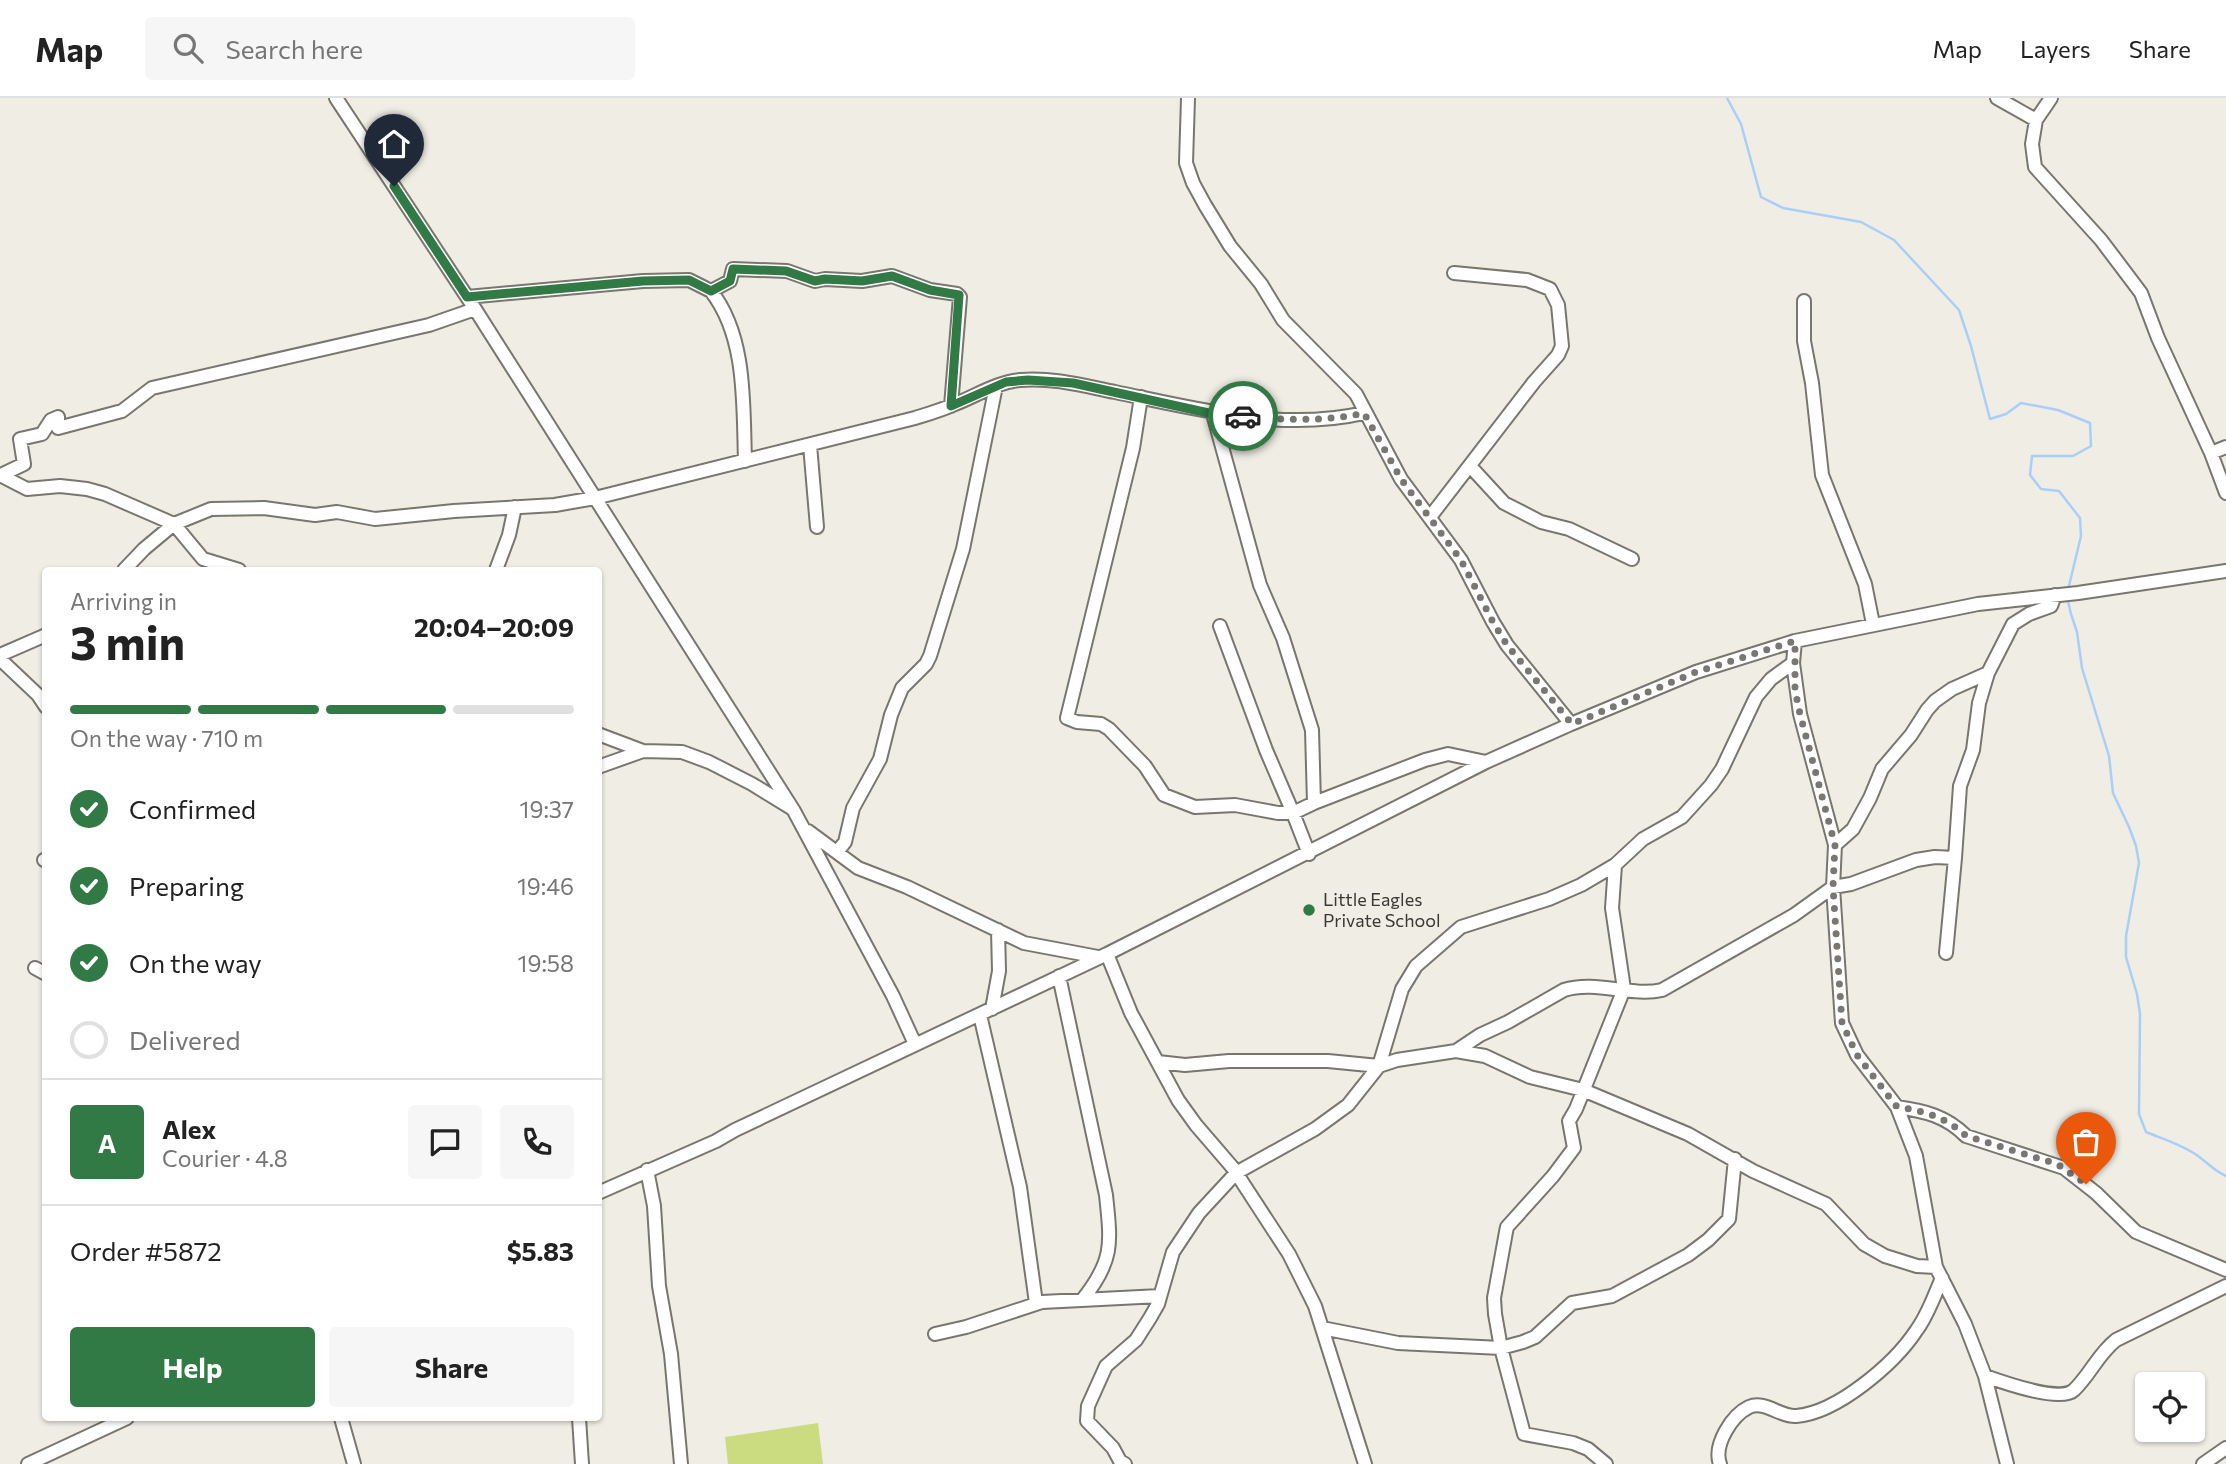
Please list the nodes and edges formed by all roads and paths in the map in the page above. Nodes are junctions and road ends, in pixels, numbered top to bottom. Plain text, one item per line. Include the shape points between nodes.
1 (336, 98) edge
2 (1188, 98) edge
3 (1997, 98) edge
4 (2051, 98) edge
5 (2036, 120) junction
6 (1454, 274) dead end
7 (711, 291) junction
8 (467, 297) junction
9 (1804, 301) dead end
10 (475, 309) junction
11 (996, 386) junction
12 (1141, 397) junction
13 (951, 406) junction
14 (1364, 413) junction
15 (1213, 414) junction
16 (810, 445) junction
17 (2226, 447) edge
18 (2211, 453) junction
19 (746, 461) junction
20 (1470, 466) junction
21 (0, 475) edge
22 (2226, 493) edge
23 (595, 498) junction
24 (515, 507) junction
25 (1430, 517) junction
26 (174, 524) junction
27 (817, 527) dead end
28 (1632, 559) dead end
29 (127, 567) edge
30 (229, 567) edge
31 (497, 567) edge
32 (2226, 571) edge
33 (2059, 595) junction
34 (1873, 624) junction
35 (1220, 626) dead end
36 (42, 637) edge
37 (1795, 641) junction
38 (0, 657) edge
39 (1793, 663) junction
40 (1988, 673) junction
41 (42, 701) edge
42 (1572, 724) junction
43 (602, 736) edge
44 (643, 751) junction
45 (1486, 762) junction
46 (602, 766) edge
47 (1314, 803) junction
48 (794, 811) junction
49 (1293, 813) junction
50 (805, 829) junction
51 (1835, 845) junction
52 (837, 852) junction
53 (1309, 854) junction
54 (1955, 858) junction
55 (1615, 865) junction
56 (1833, 887) junction
57 (998, 930) junction
58 (1946, 953) dead end
59 (1102, 955) junction
60 (1059, 976) junction
61 (1624, 989) junction
62 (986, 1012) junction
63 (915, 1044) junction
64 (1456, 1051) junction
65 (1158, 1062) junction
66 (1379, 1066) junction
67 (1583, 1090) junction
68 (1897, 1107) junction
69 (1735, 1159) junction
70 (647, 1170) junction
71 (1236, 1173) junction
72 (602, 1191) edge
73 (2226, 1270) edge
74 (1939, 1273) junction
75 (2226, 1286) edge
76 (1160, 1296) junction
77 (1083, 1299) junction
78 (1036, 1304) junction
79 (1322, 1328) junction
80 (935, 1334) dead end
81 (1501, 1348) junction
82 (1985, 1376) junction
83 (121, 1421) edge
84 (342, 1421) edge
85 (579, 1421) edge
86 (2226, 1448) edge
87 (51, 1458) edge
88 (28, 1464) edge
89 (354, 1464) edge
90 (582, 1464) edge
91 (681, 1464) edge
92 (1125, 1464) edge
93 (1365, 1464) edge
94 (1606, 1464) edge
95 (1720, 1464) edge
96 (2007, 1464) edge
97 (2203, 1464) edge

1 - 8 street
2 - 14 street via 1186,163 1197,192 1283,320 1351,388
3 - 5 street
4 - 5 street
5 - 18 street via 2035,167 2101,240 2141,293
6 - 20 street via 1527,280 1550,289 1561,327 1558,355
7 - 8 street via 689,280 643,281
7 - 13 street via 730,281 733,269 749,268 786,271 815,281 892,276 957,294
7 - 19 street via 721,304 737,352
8 - 10 street
9 - 34 street via 1804,341 1822,475 1866,584
10 - 21 street via 429,325 152,388 122,411 58,428 58,417 42,434 20,439 24,464
10 - 23 street
11 - 12 street via 1042,380
11 - 13 street
11 - 52 street via 963,549 930,656 902,688 880,759 853,808 845,842
12 - 15 street
12 - 49 street via 1133,448 1067,718 1109,729 1145,766 1164,795 1195,807 1235,805
13 - 16 street
14 - 15 street via 1307,419
14 - 25 street via 1401,479
15 - 47 street via 1260,585 1283,638 1312,730
16 - 19 street
16 - 27 street
17 - 18 street
18 - 22 street
19 - 23 street
20 - 25 street
20 - 28 street via 1504,503
21 - 26 street via 27,489 60,486 105,494
23 - 24 street
23 - 48 street
24 - 26 street via 375,519 337,512 315,515 264,508 222,509
24 - 31 street
25 - 42 street via 1461,560 1507,645
26 - 29 street
26 - 30 street via 202,559
32 - 33 street
33 - 34 street via 1978,604
33 - 40 street via 2051,606 2013,624
34 - 37 street
35 - 49 street
36 - 38 street
37 - 39 street
37 - 42 street via 1696,672
38 - 41 street
39 - 51 street via 1800,714
39 - 55 street via 1770,679 1756,697 1712,785 1682,817 1643,839
40 - 51 street via 1952,690 1927,710 1882,769 1853,829
40 - 54 street via 1973,750 1960,786
42 - 45 street
43 - 44 street
44 - 46 street
44 - 48 street via 681,752 709,762
45 - 47 street via 1448,754
45 - 53 street
47 - 49 street
48 - 50 street
49 - 53 street
50 - 52 street
50 - 63 street
51 - 56 street
52 - 57 street via 859,867
53 - 59 street
54 - 56 street via 1916,860
54 - 58 street
55 - 61 street via 1612,908
55 - 66 street via 1549,899 1466,924 1451,934 1416,967 1402,989
56 - 61 street via 1794,915 1662,990
56 - 68 street via 1842,1023 1857,1055
57 - 59 street via 1024,943
57 - 62 street via 999,971
59 - 60 street
59 - 65 street
60 - 62 street
60 - 77 street via 1110,1230 1104,1269
61 - 64 street via 1564,990
61 - 67 street
62 - 63 street
62 - 78 street via 1020,1186
63 - 70 street
64 - 66 street
64 - 67 street via 1485,1056 1530,1077
65 - 66 street via 1328,1061
65 - 71 street via 1190,1117
66 - 71 street via 1334,1117
67 - 69 street
67 - 81 street via 1569,1121 1574,1148 1507,1227 1494,1298
68 - 73 street via 1927,1111 1966,1136 2057,1164 2086,1184 2136,1233
68 - 74 street via 1916,1156
69 - 74 street via 1826,1204 1864,1244 1885,1256
69 - 81 street via 1729,1219 1708,1240 1612,1296 1572,1303 1535,1337
70 - 72 street
70 - 91 street
71 - 76 street via 1199,1213 1173,1252
71 - 79 street via 1289,1254
74 - 82 street
74 - 95 street via 1932,1305 1894,1359 1836,1402 1817,1410 1791,1416 1748,1407 1721,1439 1716,1451
75 - 82 street via 2116,1340 2072,1393 2061,1396
76 - 77 street
76 - 92 street via 1140,1334 1106,1366 1086,1415
77 - 78 street
78 - 80 street
79 - 81 street via 1398,1343
79 - 93 street
81 - 94 street via 1524,1434 1573,1443
82 - 96 street
83 - 87 street
84 - 89 street
85 - 90 street
86 - 97 street
87 - 88 street

